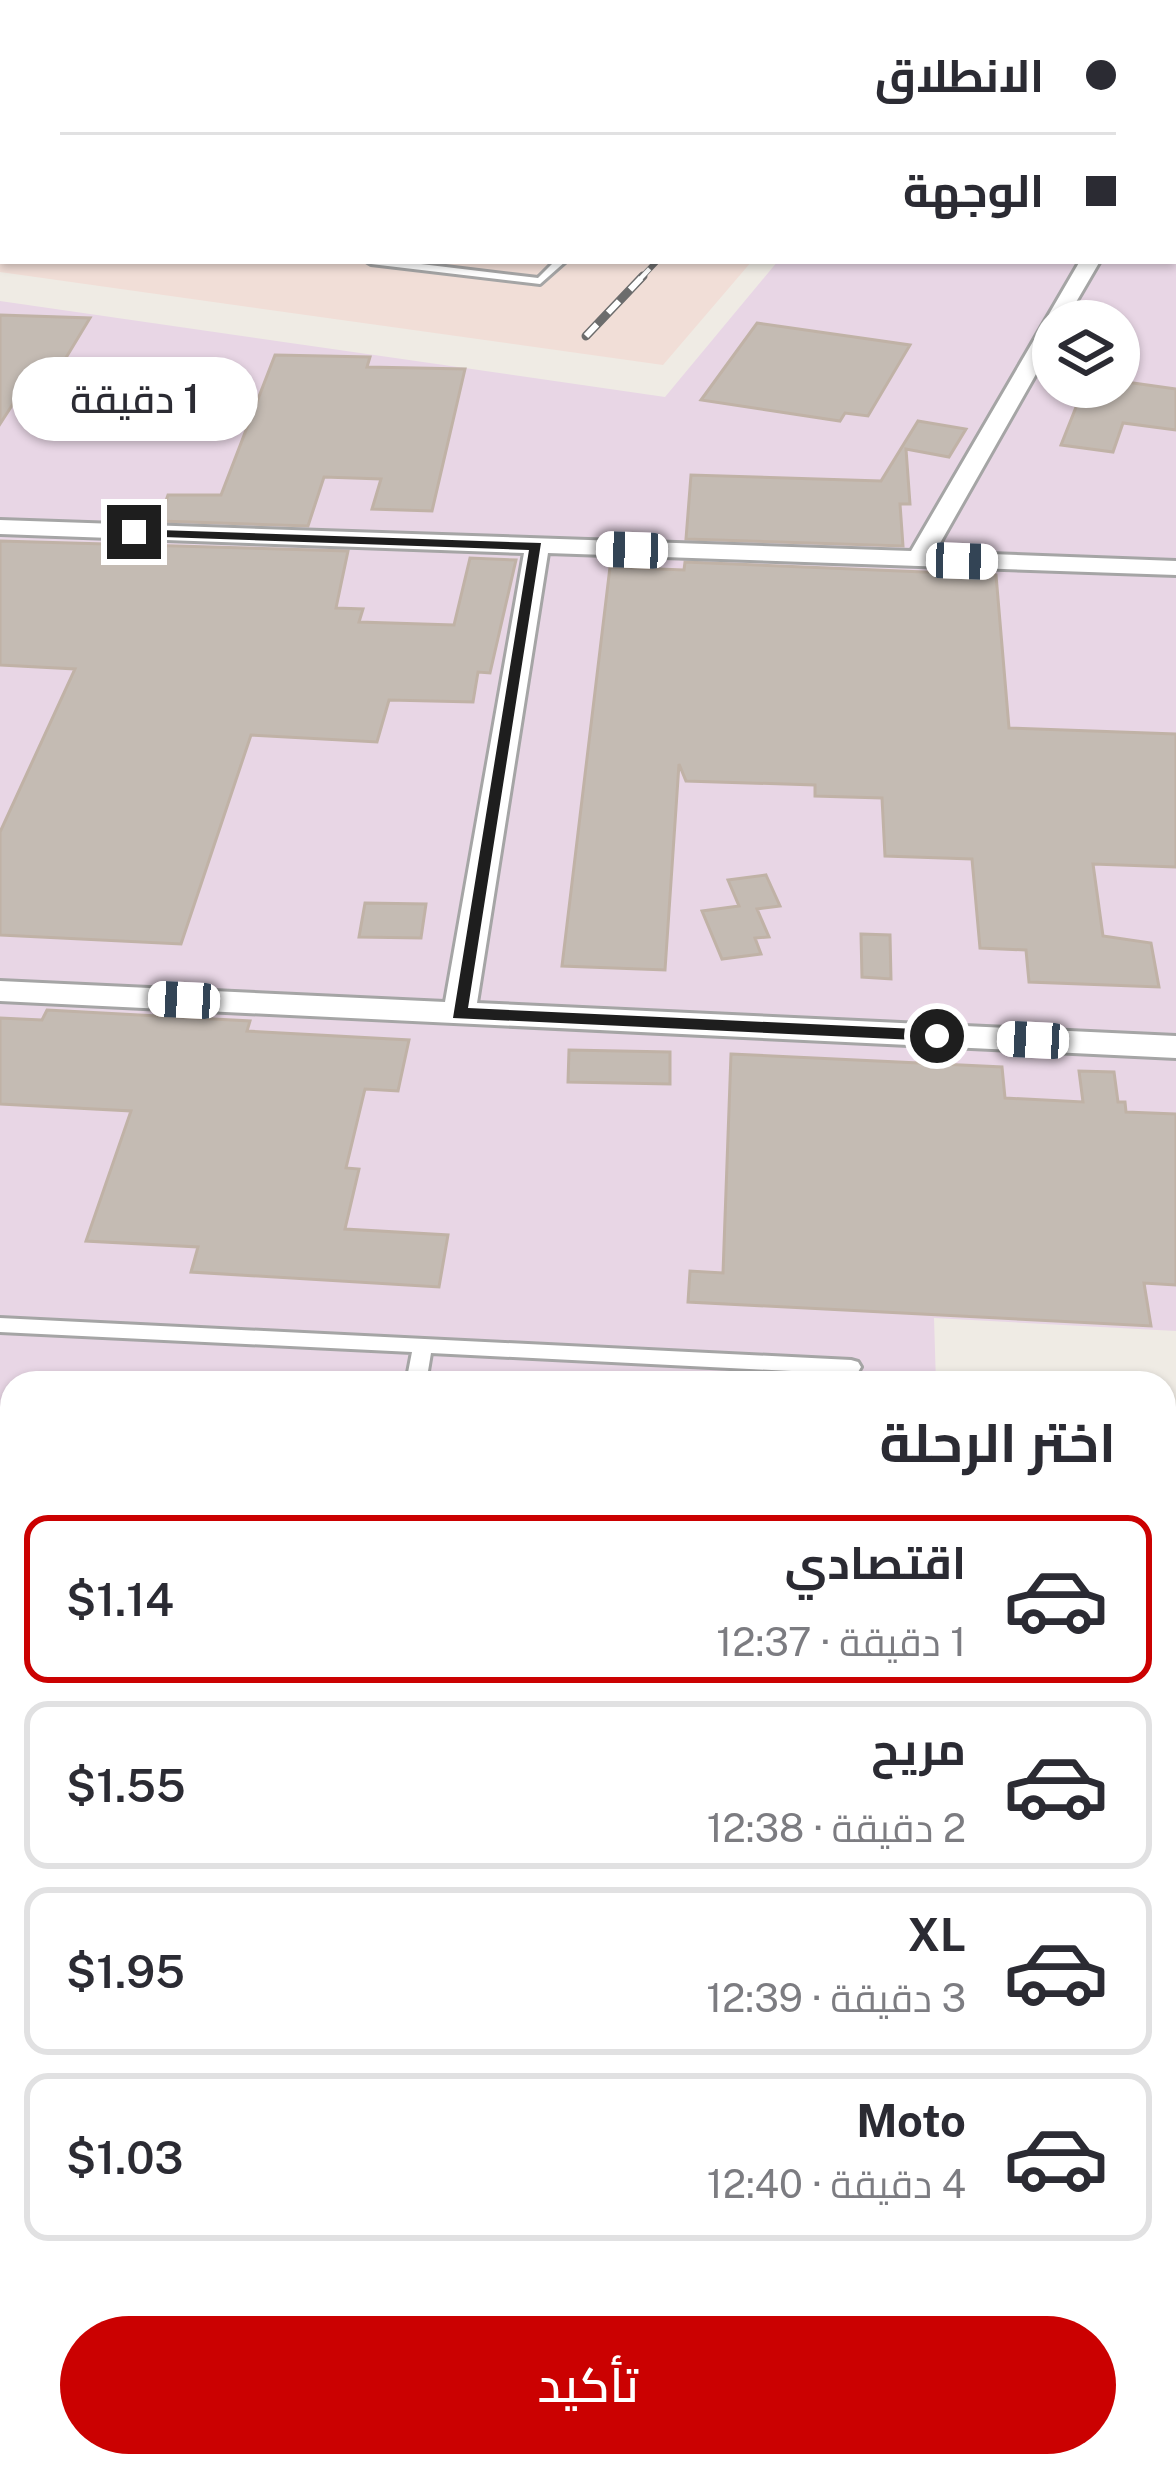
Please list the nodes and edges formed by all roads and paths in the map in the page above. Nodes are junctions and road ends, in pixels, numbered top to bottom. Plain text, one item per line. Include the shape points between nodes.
1 (396, 264) edge
2 (558, 264) edge
3 (1088, 264) edge
4 (1067, 300) edge
5 (1032, 362) edge
6 (0, 527) edge
7 (537, 546) junction
8 (919, 560) junction
9 (1176, 568) edge
10 (0, 991) edge
11 (459, 1014) junction
12 (1176, 1047) edge
13 (0, 1324) edge
14 (423, 1346) junction
15 (851, 1367) dead end
16 (418, 1371) edge

1 - 2 lane via 540,281
3 - 4 street
5 - 8 street
6 - 7 street
7 - 8 street
7 - 11 street
8 - 9 street
10 - 11 street
11 - 12 street
13 - 14 lane
14 - 15 lane
14 - 16 lane

